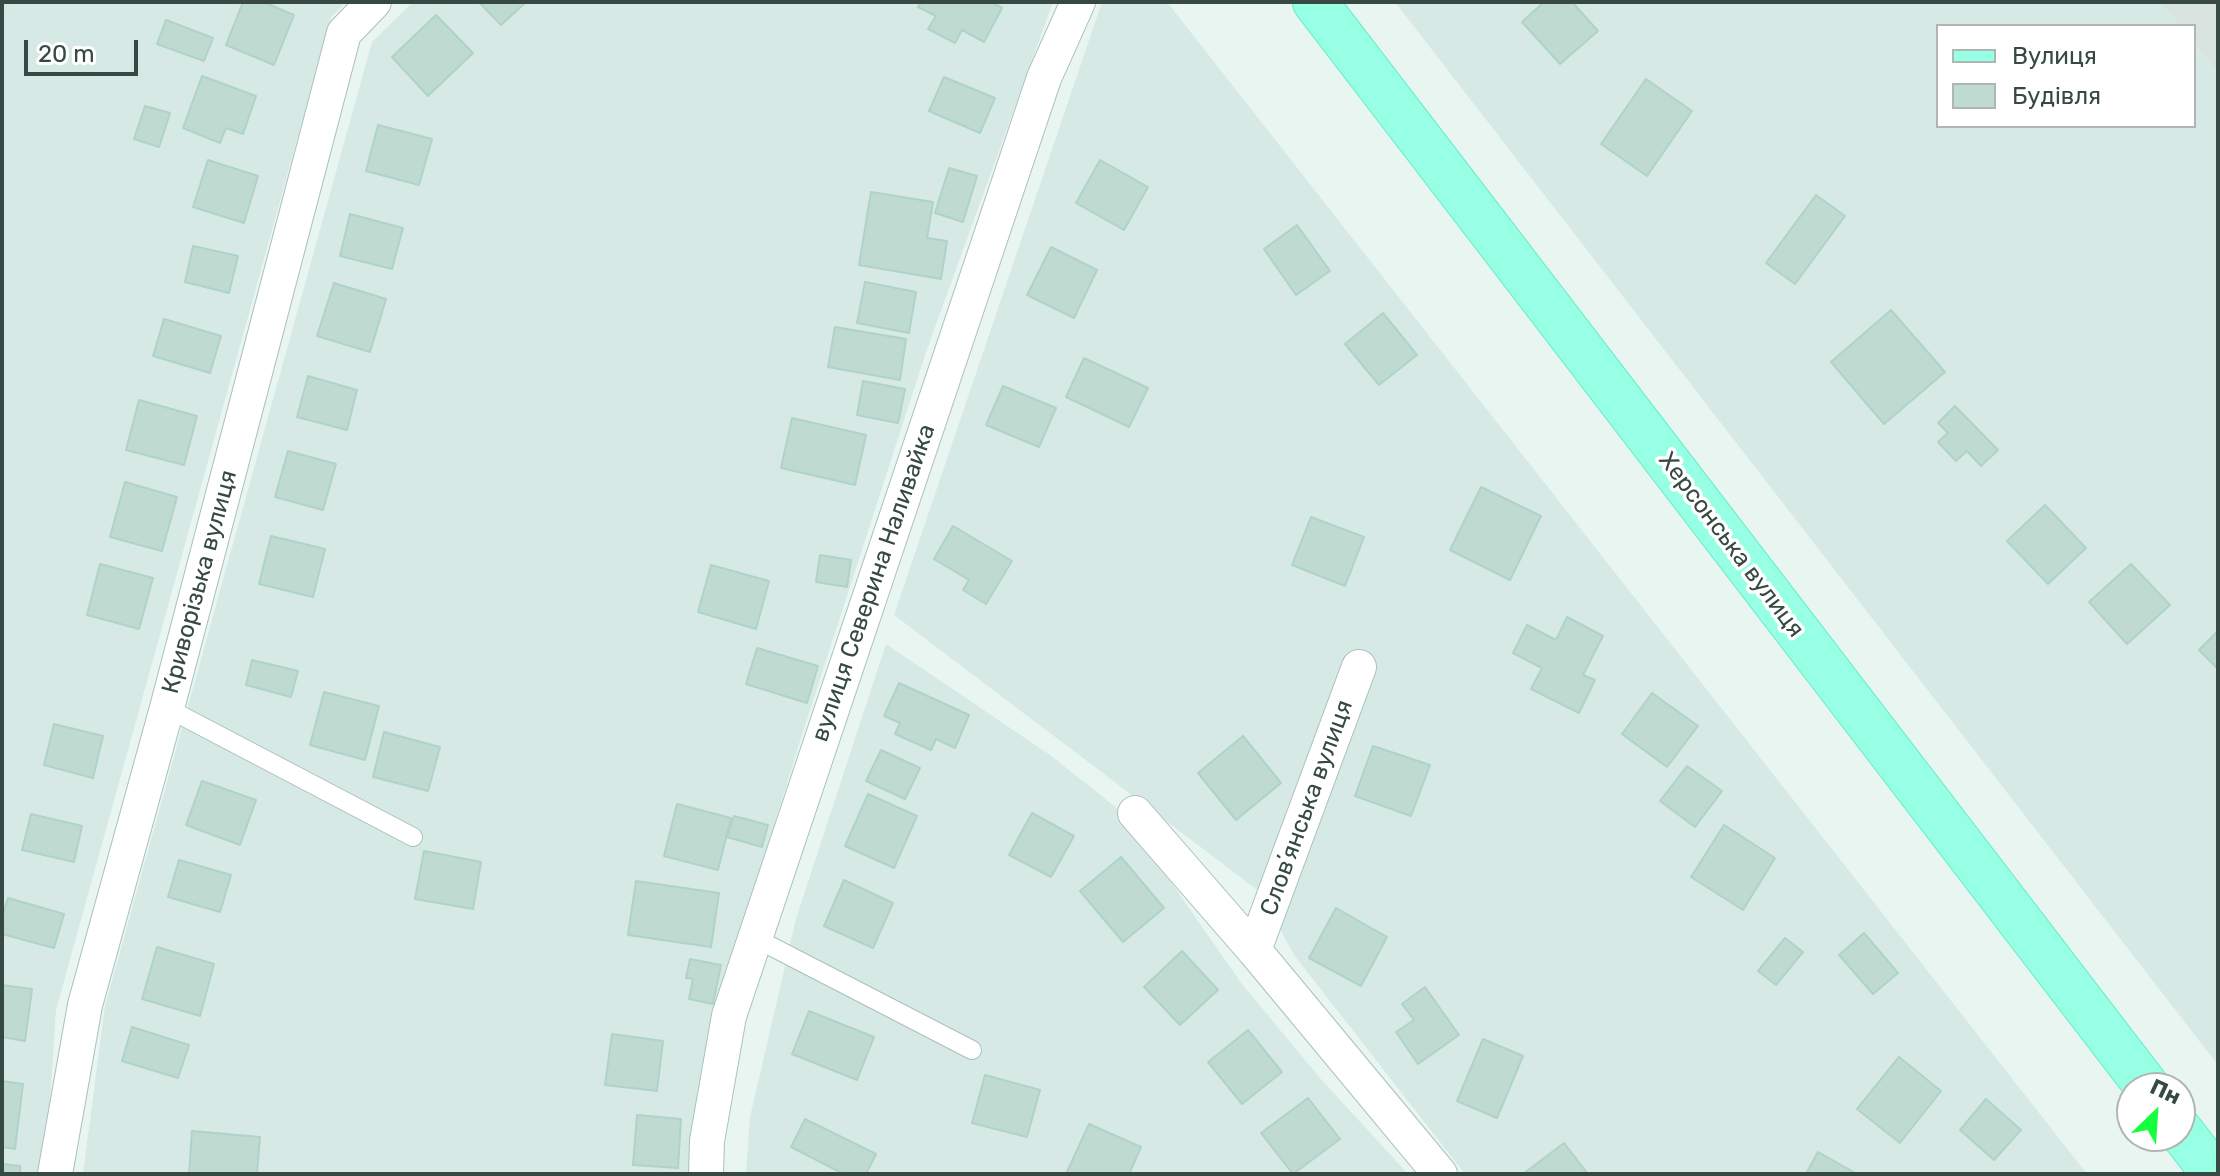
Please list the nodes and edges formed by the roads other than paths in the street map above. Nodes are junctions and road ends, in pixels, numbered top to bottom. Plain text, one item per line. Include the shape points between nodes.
1 (374, 2) edge
2 (1078, 2) edge
3 (1315, 2) edge
4 (1359, 667) dead end
5 (167, 708) junction
6 (1135, 813) dead end
7 (413, 837) dead end
8 (755, 938) junction
9 (1254, 950) junction
10 (972, 1050) dead end
11 (2136, 1072) edge
12 (2196, 1151) edge
13 (1431, 1169) edge
14 (55, 1174) edge
15 (706, 1174) edge
16 (2214, 1174) edge

1 - 5 street, Криворізька вулиця via 344,33
2 - 8 street, вулиця Северина Наливайка via 1044,78
3 - 11 main road, Херсонська вулиця
4 - 9 street, Словʼянська вулиця
5 - 7 lane
5 - 14 street, Криворізька вулиця via 85,1005
6 - 9 street, Словʼянська вулиця
8 - 10 lane
8 - 15 street, вулиця Северина Наливайка via 729,1016
9 - 13 street, Словʼянська вулиця
12 - 16 main road

